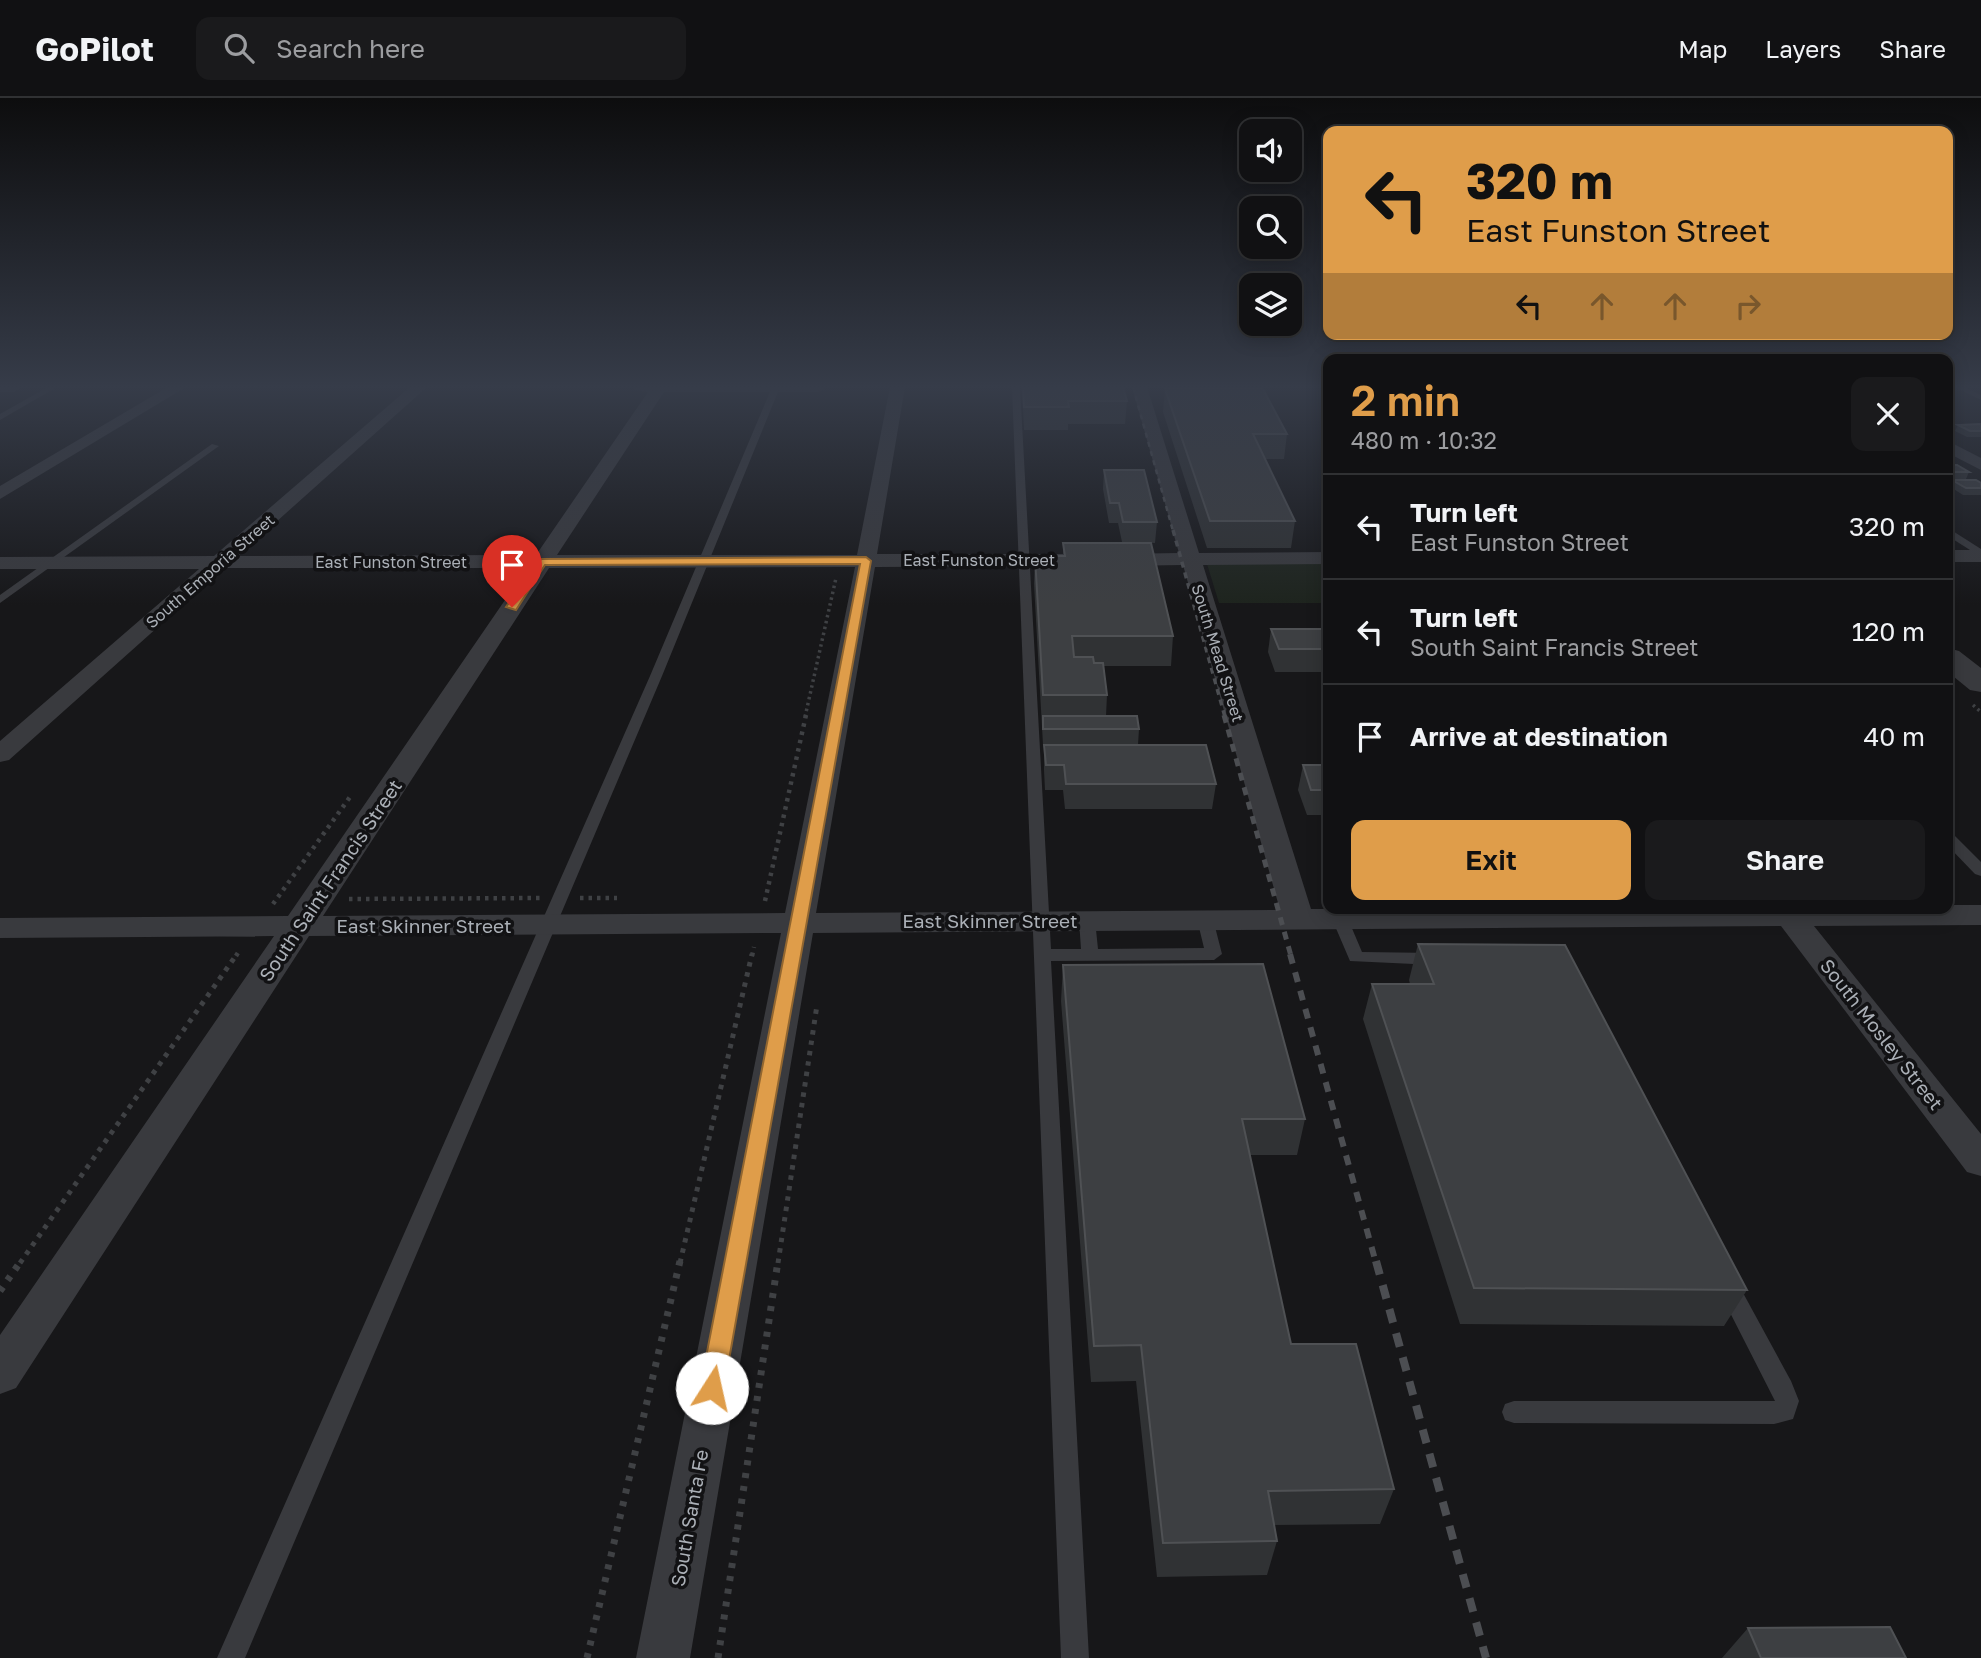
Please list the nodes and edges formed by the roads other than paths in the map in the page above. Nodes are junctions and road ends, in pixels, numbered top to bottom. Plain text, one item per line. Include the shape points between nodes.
1 (57, 460) edge
2 (196, 460) edge
3 (337, 460) edge
4 (610, 460) edge
5 (746, 460) edge
6 (879, 460) edge
7 (1020, 460) edge
8 (1161, 460) edge
9 (0, 494) edge
10 (1953, 535) edge
11 (1981, 555) edge
12 (1953, 556) edge
13 (1323, 558) edge
14 (1190, 559) junction
15 (1026, 560) junction
16 (704, 561) junction
17 (853, 561) junction
18 (542, 562) junction
19 (0, 563) edge
20 (50, 563) junction
21 (220, 563) junction
22 (0, 600) edge
23 (1953, 661) edge
24 (1981, 683) edge
25 (0, 754) edge
26 (1953, 842) edge
27 (1981, 871) edge
28 (1659, 914) edge
29 (1788, 914) edge
30 (1916, 914) edge
31 (1981, 915) edge
32 (1205, 919) junction
33 (1298, 919) junction
34 (1340, 919) junction
35 (1041, 920) junction
36 (1087, 920) junction
37 (800, 922) junction
38 (549, 924) junction
39 (299, 926) junction
40 (0, 928) edge
41 (1042, 955) junction
42 (1090, 955) junction
43 (1461, 959) edge
44 (1981, 1161) edge
45 (1718, 1268) edge
46 (0, 1373) edge
47 (1514, 1412) dead end
48 (231, 1658) edge
49 (663, 1658) edge
50 (1075, 1658) edge

1 - 9 street
2 - 20 lane
3 - 21 street, South Emporia Street
4 - 18 street, South Saint Francis Street
5 - 16 lane
6 - 17 street, South Santa Fe
7 - 15 lane
8 - 14 street, South Mead Street
10 - 11 lane
11 - 12 street
13 - 14 street, East Funston Street
14 - 15 street, East Funston Street
14 - 33 street, South Mead Street
15 - 17 street, East Funston Street
15 - 35 lane
16 - 17 street, East Funston Street
16 - 18 street, East Funston Street
16 - 38 lane
17 - 37 street, South Santa Fe
18 - 21 street, East Funston Street
18 - 39 street, South Saint Francis Street
19 - 20 street, East Funston Street
20 - 21 street, East Funston Street
20 - 22 lane
21 - 25 street, South Emporia Street
23 - 24 street
26 - 27 lane
28 - 34 street, East Skinner Street
29 - 44 street, South Mosley Street
30 - 31 street, East Skinner Street
32 - 33 street, East Skinner Street
32 - 36 street, East Skinner Street
32 - 42 lane via 1214,954
33 - 34 street, East Skinner Street
34 - 43 lane via 1353,953 1361,959
35 - 36 street, East Skinner Street
35 - 37 street, East Skinner Street
35 - 41 lane
36 - 42 lane
37 - 38 street, East Skinner Street
37 - 49 street, South Santa Fe
38 - 39 street, East Skinner Street
38 - 48 lane
39 - 40 street, East Skinner Street
39 - 46 street, South Saint Francis Street
41 - 42 lane
41 - 50 lane
45 - 47 lane via 1783,1389 1787,1401 1783,1410

